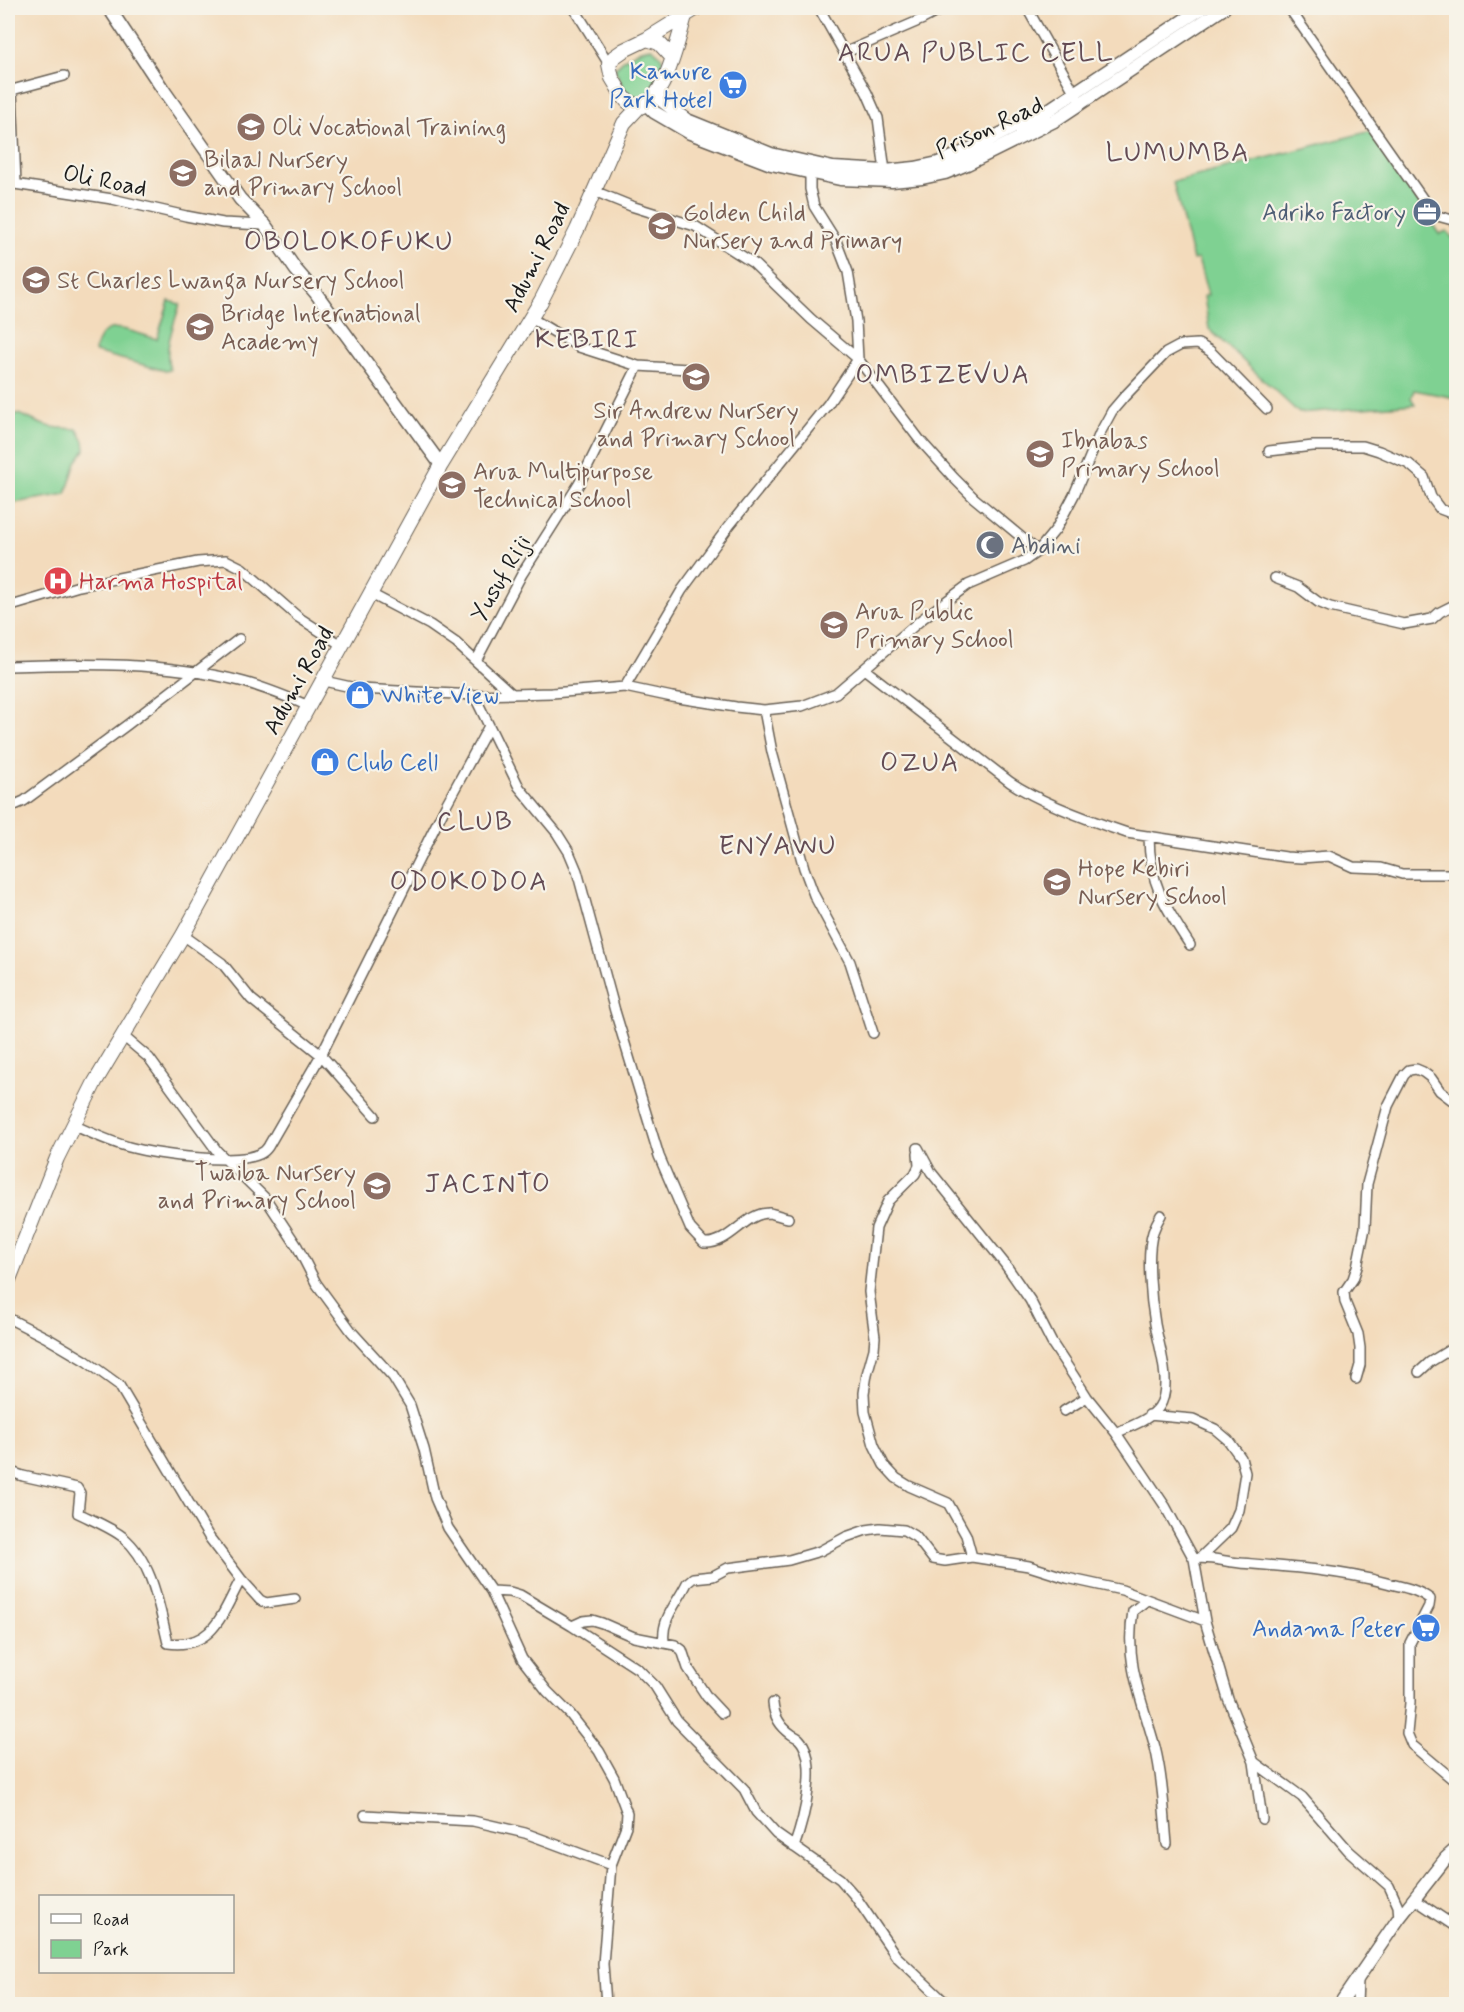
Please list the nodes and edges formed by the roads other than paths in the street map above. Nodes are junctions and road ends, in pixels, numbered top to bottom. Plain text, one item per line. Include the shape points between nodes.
1 (110, 8) edge
2 (574, 8) edge
3 (697, 8) edge
4 (819, 8) edge
5 (944, 8) edge
6 (1028, 8) edge
7 (1202, 8) edge
8 (1224, 8) edge
9 (1289, 8) edge
10 (685, 16) junction
11 (647, 39) junction
12 (844, 53) junction
13 (672, 57) junction
14 (609, 64) junction
15 (64, 76) dead end
16 (10, 90) edge
17 (1078, 99) junction
18 (642, 102) junction
19 (810, 167) junction
20 (885, 171) junction
21 (12, 184) edge
22 (594, 191) junction
23 (1456, 221) edge
24 (265, 225) junction
25 (531, 318) junction
26 (858, 359) junction
27 (638, 366) junction
28 (688, 369) dead end
29 (1267, 409) dead end
30 (1269, 451) dead end
31 (441, 465) junction
32 (1456, 515) edge
33 (1038, 551) junction
34 (1275, 578) dead end
35 (371, 594) junction
36 (1456, 604) edge
37 (8, 607) edge
38 (239, 639) dead end
39 (343, 646) junction
40 (476, 661) junction
41 (8, 666) edge
42 (864, 669) junction
43 (197, 673) junction
44 (324, 681) junction
45 (624, 687) junction
46 (512, 694) junction
47 (474, 695) junction
48 (309, 706) junction
49 (765, 710) junction
50 (489, 726) junction
51 (8, 808) edge
52 (1149, 836) junction
53 (1456, 874) edge
54 (183, 935) junction
55 (1190, 945) dead end
56 (873, 1033) dead end
57 (123, 1036) junction
58 (321, 1055) junction
59 (1456, 1103) edge
60 (375, 1116) dead end
61 (73, 1125) junction
62 (226, 1160) junction
63 (1161, 1215) dead end
64 (788, 1218) dead end
65 (12, 1260) edge
66 (8, 1282) edge
67 (8, 1318) edge
68 (1456, 1347) edge
69 (1419, 1372) dead end
70 (1356, 1379) dead end
71 (1087, 1397) junction
72 (1064, 1411) dead end
73 (1149, 1415) junction
74 (1116, 1433) junction
75 (8, 1471) edge
76 (972, 1557) junction
77 (1197, 1559) junction
78 (241, 1579) junction
79 (491, 1592) junction
80 (295, 1599) dead end
81 (1147, 1600) junction
82 (1205, 1621) junction
83 (572, 1626) junction
84 (664, 1641) junction
85 (773, 1703) dead end
86 (722, 1713) dead end
87 (1254, 1762) junction
88 (1456, 1782) edge
89 (365, 1815) dead end
90 (1262, 1819) dead end
91 (1167, 1844) dead end
92 (794, 1847) junction
93 (1456, 1849) edge
94 (611, 1865) junction
95 (1414, 1899) junction
96 (1399, 1918) junction
97 (1456, 1927) edge
98 (1358, 1980) junction
99 (606, 2004) edge
100 (947, 2004) edge
101 (1340, 2004) edge
102 (1357, 2004) edge

1 - 24 street via 240,199
2 - 14 street
3 - 10 main road
4 - 12 street
5 - 12 street
6 - 17 street
7 - 17 street, Prison Road
8 - 17 street, Prison Road
9 - 23 street via 1434,215
10 - 11 main road
10 - 13 main road, Adumi Road
11 - 13 main road via 659,43
11 - 14 main road via 624,50
12 - 20 street via 878,118
13 - 18 main road, Adumi Road via 668,72
14 - 18 main road via 612,78
15 - 16 street
16 - 21 street
17 - 19 street, Prison Road via 1054,121 945,173 892,181 840,179
17 - 20 street, Prison Road via 938,163
18 - 19 street, Prison Road
18 - 22 main road, Adumi Road via 624,123
19 - 20 street, Prison Road
19 - 26 street via 814,207 836,241 848,272
21 - 24 street, Oli Road via 112,199 223,223
22 - 25 main road, Adumi Road
22 - 26 street via 695,226 753,263
24 - 31 street
25 - 27 street via 579,347
25 - 31 main road, Adumi Road
26 - 33 street via 954,478
26 - 45 street via 828,404 682,590
27 - 28 street
27 - 40 street, Yusuf Riji via 579,484 522,574
29 - 33 street via 1210,351 1198,344 1180,345 1166,353 1112,411 1074,495 1056,529
30 - 32 street via 1363,446 1409,464 1424,477 1440,509
31 - 35 main road, Adumi Road
33 - 42 street via 968,585
34 - 36 street via 1330,607 1404,624 1432,619
35 - 39 main road, Adumi Road
35 - 40 street via 430,624
37 - 39 street via 79,586 226,560 242,568 298,617
38 - 43 street
39 - 44 main road, Adumi Road
40 - 46 street
41 - 43 street via 129,665
42 - 49 street via 836,693 802,706
42 - 52 street via 1022,790 1127,833
43 - 48 street via 242,681
43 - 51 street via 24,801
44 - 47 street via 360,690
44 - 48 main road, Adumi Road
45 - 46 street
45 - 49 street
46 - 47 street
47 - 50 street
48 - 54 main road, Adumi Road
49 - 56 street via 772,752 806,875 850,963
50 - 58 street
50 - 64 street via 519,787 557,833 578,871 659,1155 690,1228 704,1244 713,1244 762,1214
52 - 53 street via 1286,857 1329,856 1353,867 1402,874
52 - 55 street via 1152,874
54 - 57 main road, Adumi Road
54 - 58 street via 222,963 251,999
57 - 61 main road, Adumi Road
57 - 62 street via 149,1058
58 - 60 street
58 - 62 street via 264,1152
59 - 70 street via 1431,1078 1416,1070 1404,1075 1388,1106 1367,1184 1365,1228 1357,1267 1344,1292 1360,1348
61 - 62 street via 128,1147
61 - 65 main road, Adumi Road
62 - 79 street via 266,1198 316,1283 352,1332 393,1377 410,1405 440,1513
63 - 73 street via 1150,1249 1164,1395 1159,1407
65 - 66 main road, Adumi Road
67 - 78 street via 86,1361 119,1385 209,1537
68 - 69 street
71 - 72 street
71 - 74 street
71 - 76 street via 1030,1300 931,1172 918,1148 919,1166 915,1174 888,1201 876,1228 869,1292 875,1337 864,1393 865,1412 884,1465 919,1492 948,1503 966,1535
73 - 74 street
73 - 77 street via 1193,1419 1215,1429 1241,1458 1245,1473 1239,1510 1231,1528
74 - 77 street
75 - 78 street via 77,1488 78,1513 131,1545 152,1582 168,1642 192,1643 207,1635
76 - 81 street via 1029,1566
76 - 84 street via 945,1562 933,1559 916,1537 904,1530 866,1530 789,1560 737,1566 713,1576 693,1578 664,1623
77 - 82 street
77 - 88 street via 1335,1571 1416,1590 1430,1599 1410,1643 1407,1733 1412,1745
78 - 80 street via 266,1603
79 - 83 street via 520,1595
79 - 94 street via 522,1659 570,1713 614,1778 627,1813
81 - 82 street
81 - 91 street via 1133,1611 1130,1640 1138,1694 1155,1748
82 - 87 street via 1228,1699
83 - 84 street via 592,1620 634,1637
83 - 92 street via 638,1669 655,1686 677,1721 744,1789 756,1812
84 - 86 street via 681,1650 696,1681
85 - 92 street via 776,1716 805,1749 808,1764 805,1814
87 - 90 street
87 - 96 street via 1302,1797 1349,1851 1389,1886
89 - 94 street via 473,1821 525,1833
92 - 100 street via 840,1880 896,1956
93 - 95 street
94 - 99 street via 603,1964
95 - 96 street
95 - 97 street
96 - 98 street
98 - 101 street
98 - 102 street

